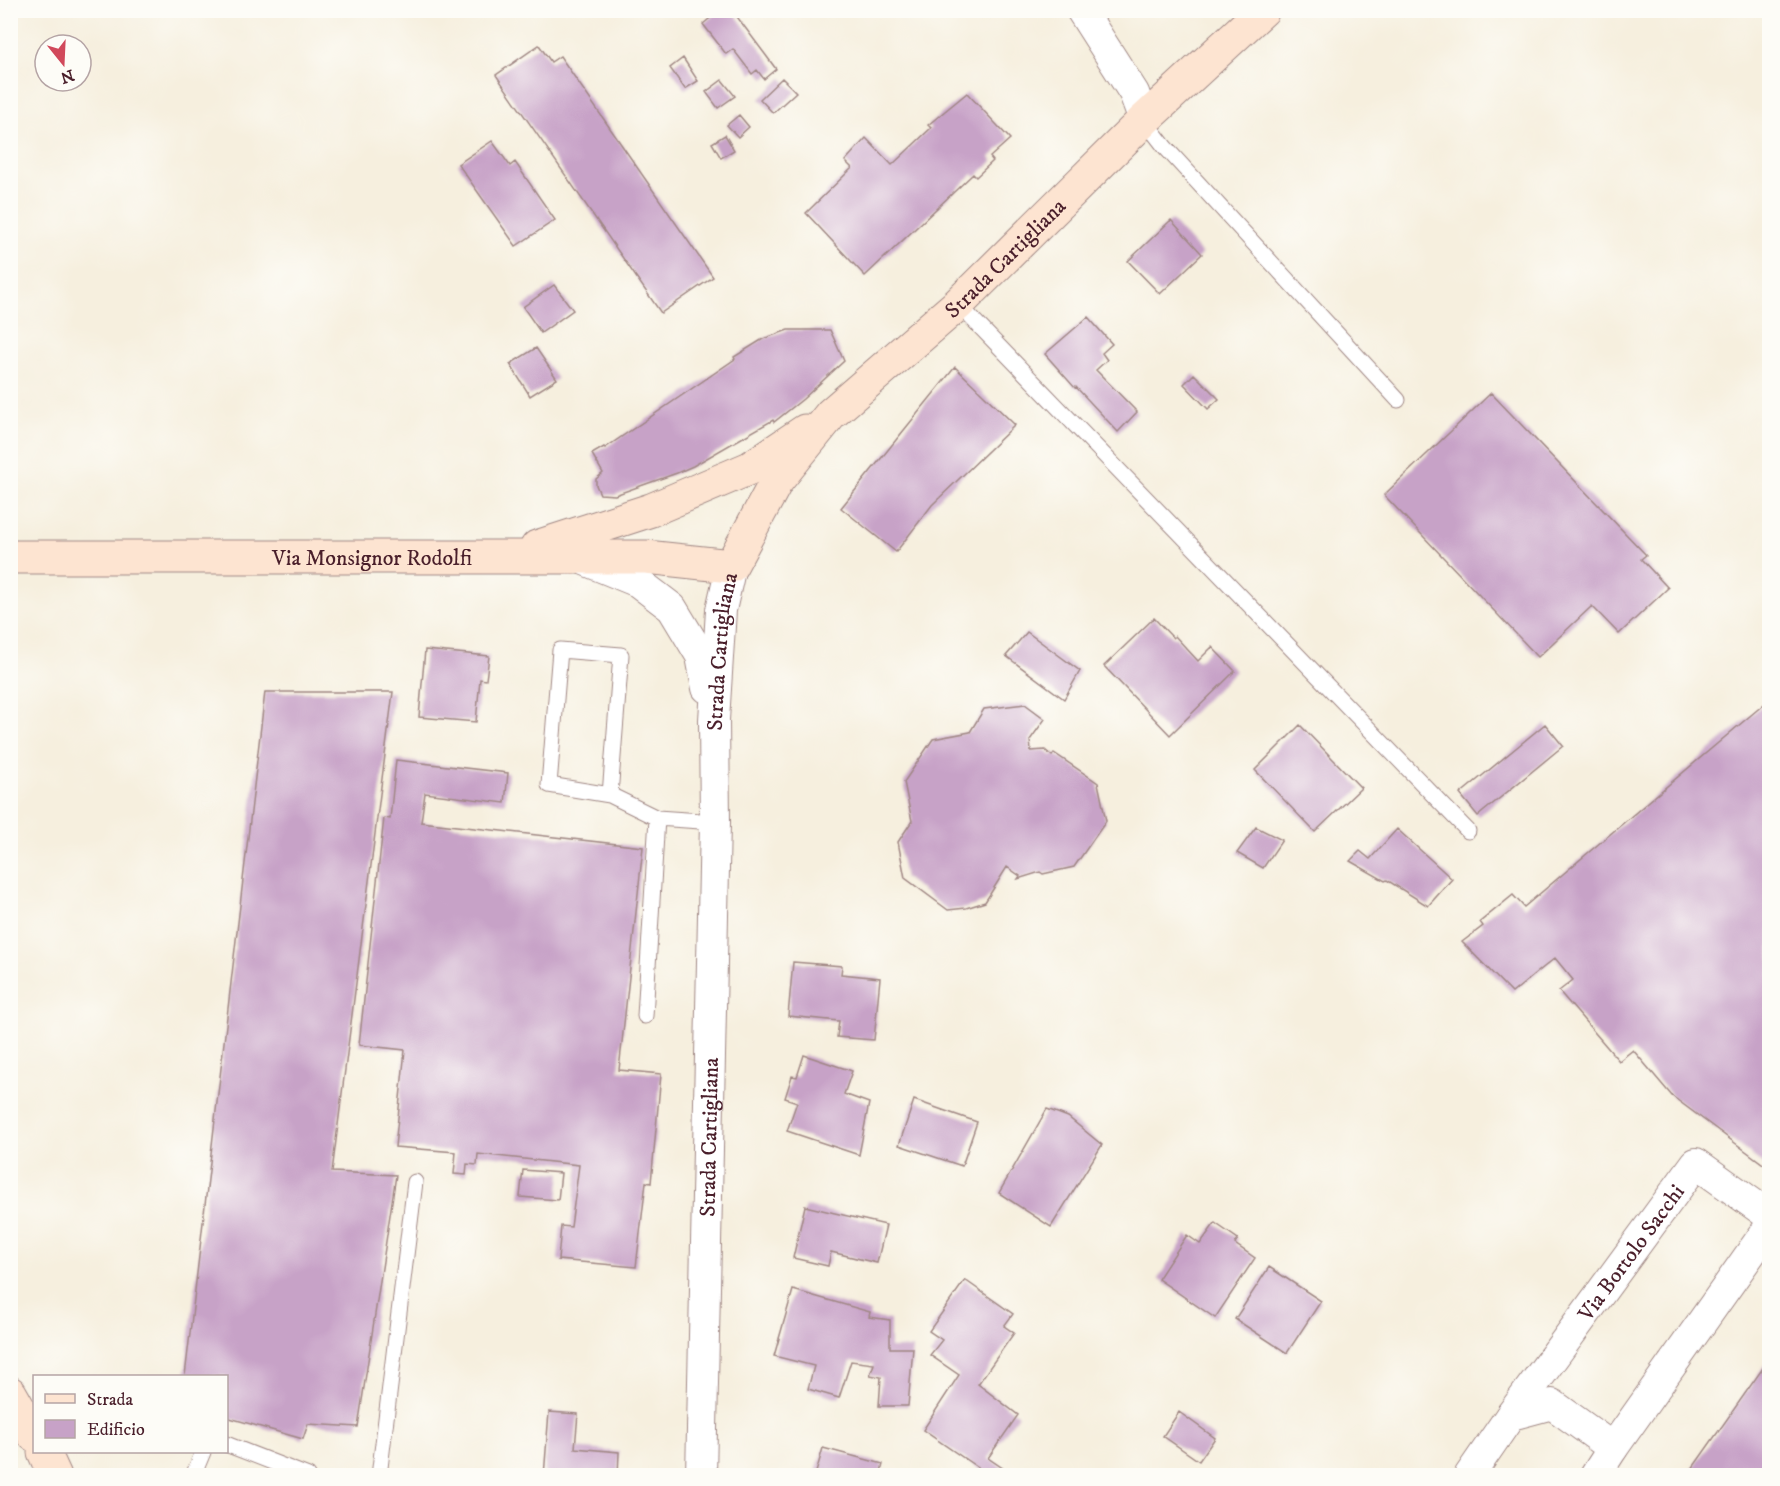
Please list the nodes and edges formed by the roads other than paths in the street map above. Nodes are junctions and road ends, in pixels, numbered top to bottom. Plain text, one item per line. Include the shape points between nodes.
1 (1081, 10) edge
2 (1263, 10) edge
3 (1144, 120) junction
4 (958, 304) junction
5 (1398, 400) dead end
6 (831, 414) junction
7 (513, 555) junction
8 (574, 556) junction
9 (10, 557) edge
10 (731, 566) junction
11 (714, 720) junction
12 (610, 795) junction
13 (657, 818) junction
14 (715, 822) junction
15 (1467, 831) dead end
16 (645, 1016) dead end
17 (415, 1182) dead end
18 (1770, 1216) edge
19 (1770, 1226) edge
20 (10, 1393) edge
21 (1511, 1415) junction
22 (33, 1433) edge
23 (228, 1445) edge
24 (1613, 1448) junction
25 (44, 1453) edge
26 (203, 1453) edge
27 (54, 1476) edge
28 (193, 1476) edge
29 (308, 1476) edge
30 (379, 1476) edge
31 (701, 1476) edge
32 (1469, 1476) edge
33 (1595, 1476) edge

1 - 3 street via 1134,93
2 - 3 street, Strada Cartigliana
3 - 4 street, Strada Cartigliana
3 - 5 lane
4 - 6 street, Strada Cartigliana
4 - 15 lane
6 - 7 street via 750,468 651,510
6 - 10 street, Strada Cartigliana via 776,482
7 - 8 street, Via Monsignor Rodolfi
7 - 9 street, Via Monsignor Rodolfi
8 - 10 street, Via Monsignor Rodolfi via 646,557
8 - 11 street via 638,582 672,608 701,656
10 - 11 street, Strada Cartigliana via 721,610
11 - 14 street, Strada Cartigliana
12 - 12 lane via 549,785 560,650 621,655
12 - 13 lane
13 - 14 lane
13 - 16 lane
14 - 31 street, Strada Cartigliana
17 - 30 lane
18 - 21 street, Via Bortolo Sacchi via 1696,1163
19 - 24 street
20 - 22 street
21 - 24 street via 1552,1404
21 - 32 street, Via Bortolo Sacchi
23 - 29 lane
24 - 33 street
25 - 27 street
26 - 28 lane

